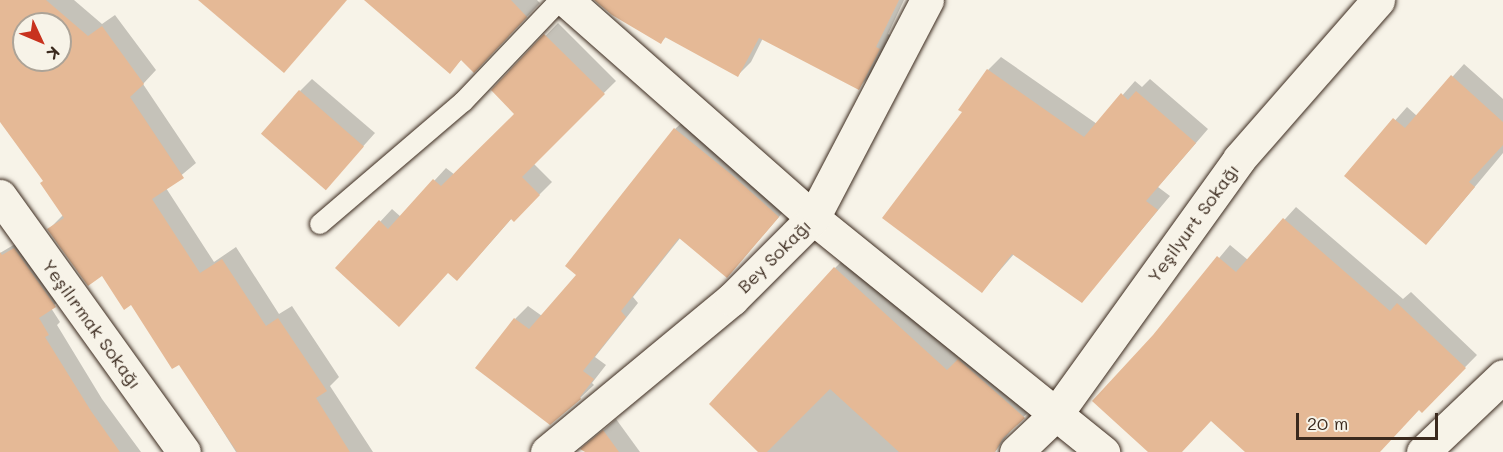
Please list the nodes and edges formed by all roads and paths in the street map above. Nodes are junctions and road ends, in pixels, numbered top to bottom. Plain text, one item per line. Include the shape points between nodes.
1 (561, 0) edge
2 (566, 0) edge
3 (927, 0) edge
4 (1378, 0) edge
5 (1, 201) edge
6 (813, 218) junction
7 (320, 224) dead end
8 (1503, 376) edge
9 (1056, 414) junction
10 (1427, 450) edge
11 (184, 452) edge
12 (548, 452) edge
13 (1016, 452) edge
14 (1103, 452) edge

1 - 7 lane via 463,102
2 - 6 street
3 - 6 street, Bey Sokağı
4 - 9 street, Yeşilyurt Sokağı via 1239,159
5 - 11 street, Yeşilırmak Sokağı
6 - 9 street
6 - 12 street, Bey Sokağı via 732,299
8 - 10 street
9 - 13 street, Yeşilyurt Sokağı
9 - 14 street

